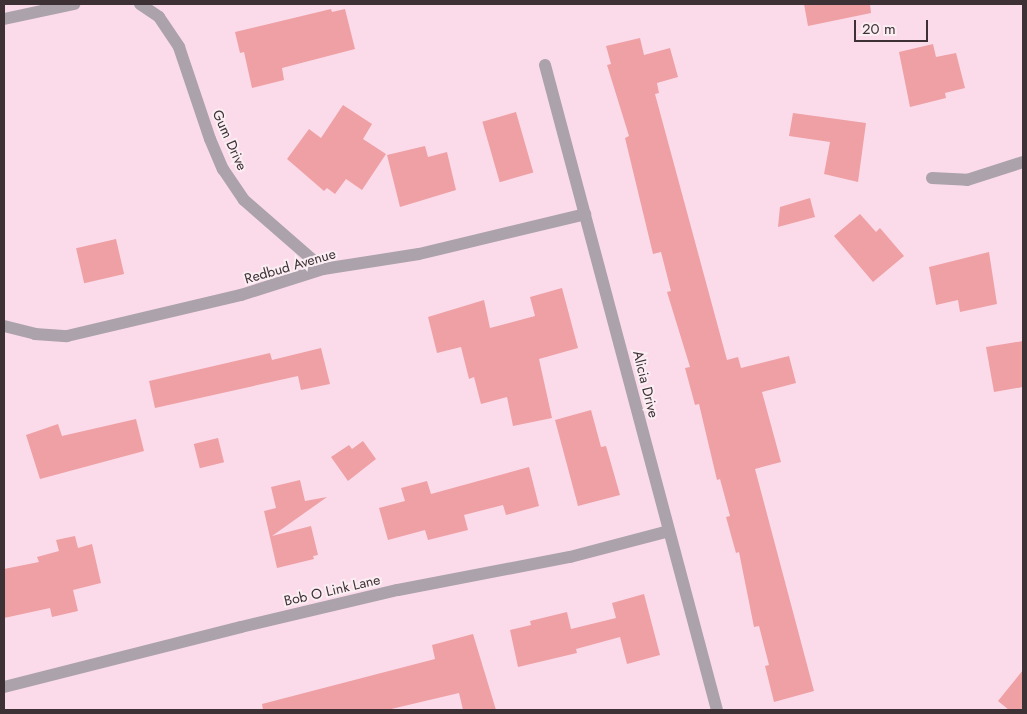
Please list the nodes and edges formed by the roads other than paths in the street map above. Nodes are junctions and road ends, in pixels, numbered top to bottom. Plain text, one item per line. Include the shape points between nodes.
1 (74, 4) edge
2 (140, 4) edge
3 (4, 19) edge
4 (545, 65) dead end
5 (1023, 162) edge
6 (932, 178) dead end
7 (586, 214) junction
8 (323, 270) junction
9 (4, 326) edge
10 (669, 531) junction
11 (4, 687) edge
12 (717, 710) edge

1 - 3 street
2 - 8 street, Gum Drive via 159,17 179,47 210,139 223,169 244,200
4 - 7 street, Alicia Drive
5 - 6 street via 966,180
7 - 8 street, Redbud Avenue via 419,254
7 - 10 street, Alicia Drive
8 - 9 street, Redbud Avenue via 240,295 67,336
10 - 11 street, Bob O Link Lane via 570,557 296,614
10 - 12 street, Alicia Drive

